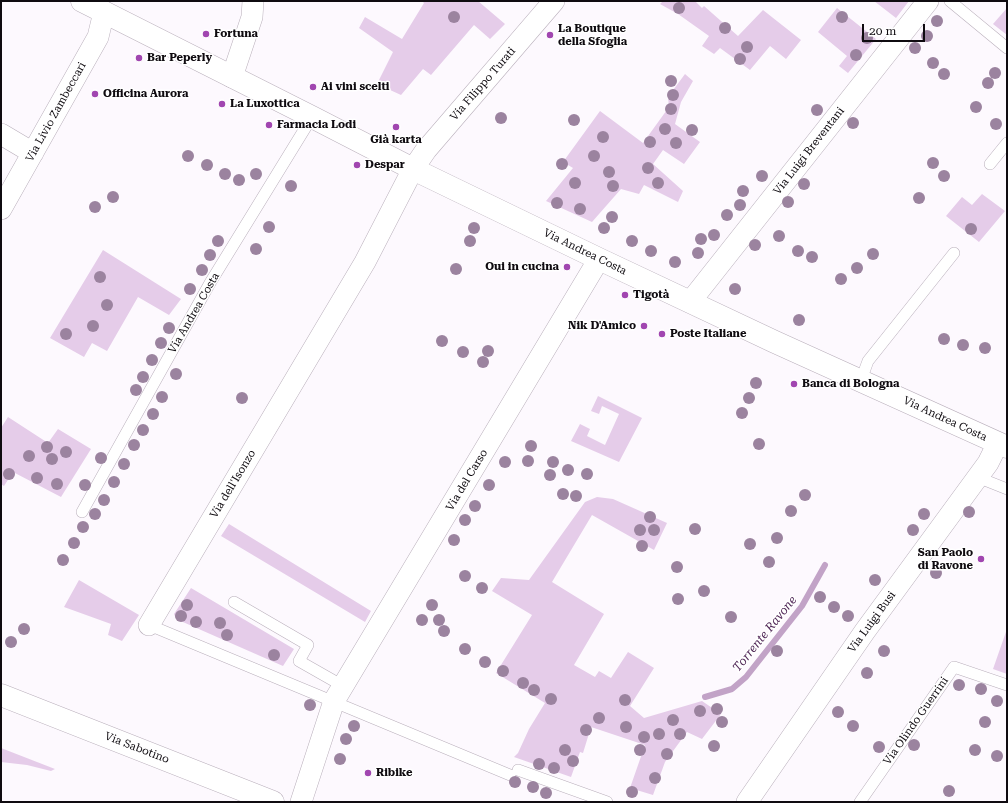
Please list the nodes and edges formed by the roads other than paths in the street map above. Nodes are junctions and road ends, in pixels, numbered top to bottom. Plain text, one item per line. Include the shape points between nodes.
1 (82, 1) edge
2 (253, 1) edge
3 (554, 1) edge
4 (928, 1) edge
5 (950, 1) edge
6 (104, 12) junction
7 (1007, 48) edge
8 (232, 77) junction
9 (312, 117) junction
10 (1, 134) edge
11 (1007, 143) edge
12 (33, 153) junction
13 (990, 164) dead end
14 (413, 169) junction
15 (1, 209) edge
16 (954, 253) dead end
17 (599, 259) junction
18 (690, 302) junction
19 (861, 380) junction
20 (1002, 445) edge
21 (977, 477) junction
22 (1007, 488) edge
23 (82, 512) dead end
24 (234, 602) dead end
25 (149, 625) joint
26 (1007, 685) edge
27 (339, 694) junction
28 (1, 695) edge
29 (273, 802) edge
30 (301, 802) edge
31 (607, 802) edge
32 (747, 802) edge
33 (860, 802) edge

1 - 6 main road, Via Andrea Costa
2 - 8 street via 252,17
3 - 14 street, Via Filippo Turati via 426,150
4 - 18 street, Via Luigi Breventani
5 - 7 lane
6 - 8 main road, Via Andrea Costa
6 - 12 street, Via Livio Zambeccari via 98,37
8 - 9 main road, Via Andrea Costa
9 - 14 main road, Via Andrea Costa
9 - 23 lane, Via Andrea Costa via 210,283
10 - 12 street
11 - 13 lane
12 - 15 street, Via Livio Zambeccari
14 - 17 main road, Via Andrea Costa
14 - 25 street, Via dell'Isonzo via 365,262
16 - 19 lane via 868,361
17 - 18 main road, Via Andrea Costa
17 - 27 street, Via del Carso
18 - 19 main road, Via Andrea Costa
19 - 20 main road, Via Andrea Costa
20 - 21 street, Via Luigi Busi
21 - 22 lane
21 - 32 street, Via Luigi Busi via 865,631
24 - 27 lane via 308,645 299,661
25 - 27 lane, Via dell'Isonzo
26 - 33 lane, Via Olindo Guerrini via 954,667
27 - 30 street, Via del Carso
27 - 31 lane via 406,733 514,773
28 - 29 main road, Via Sabotino

